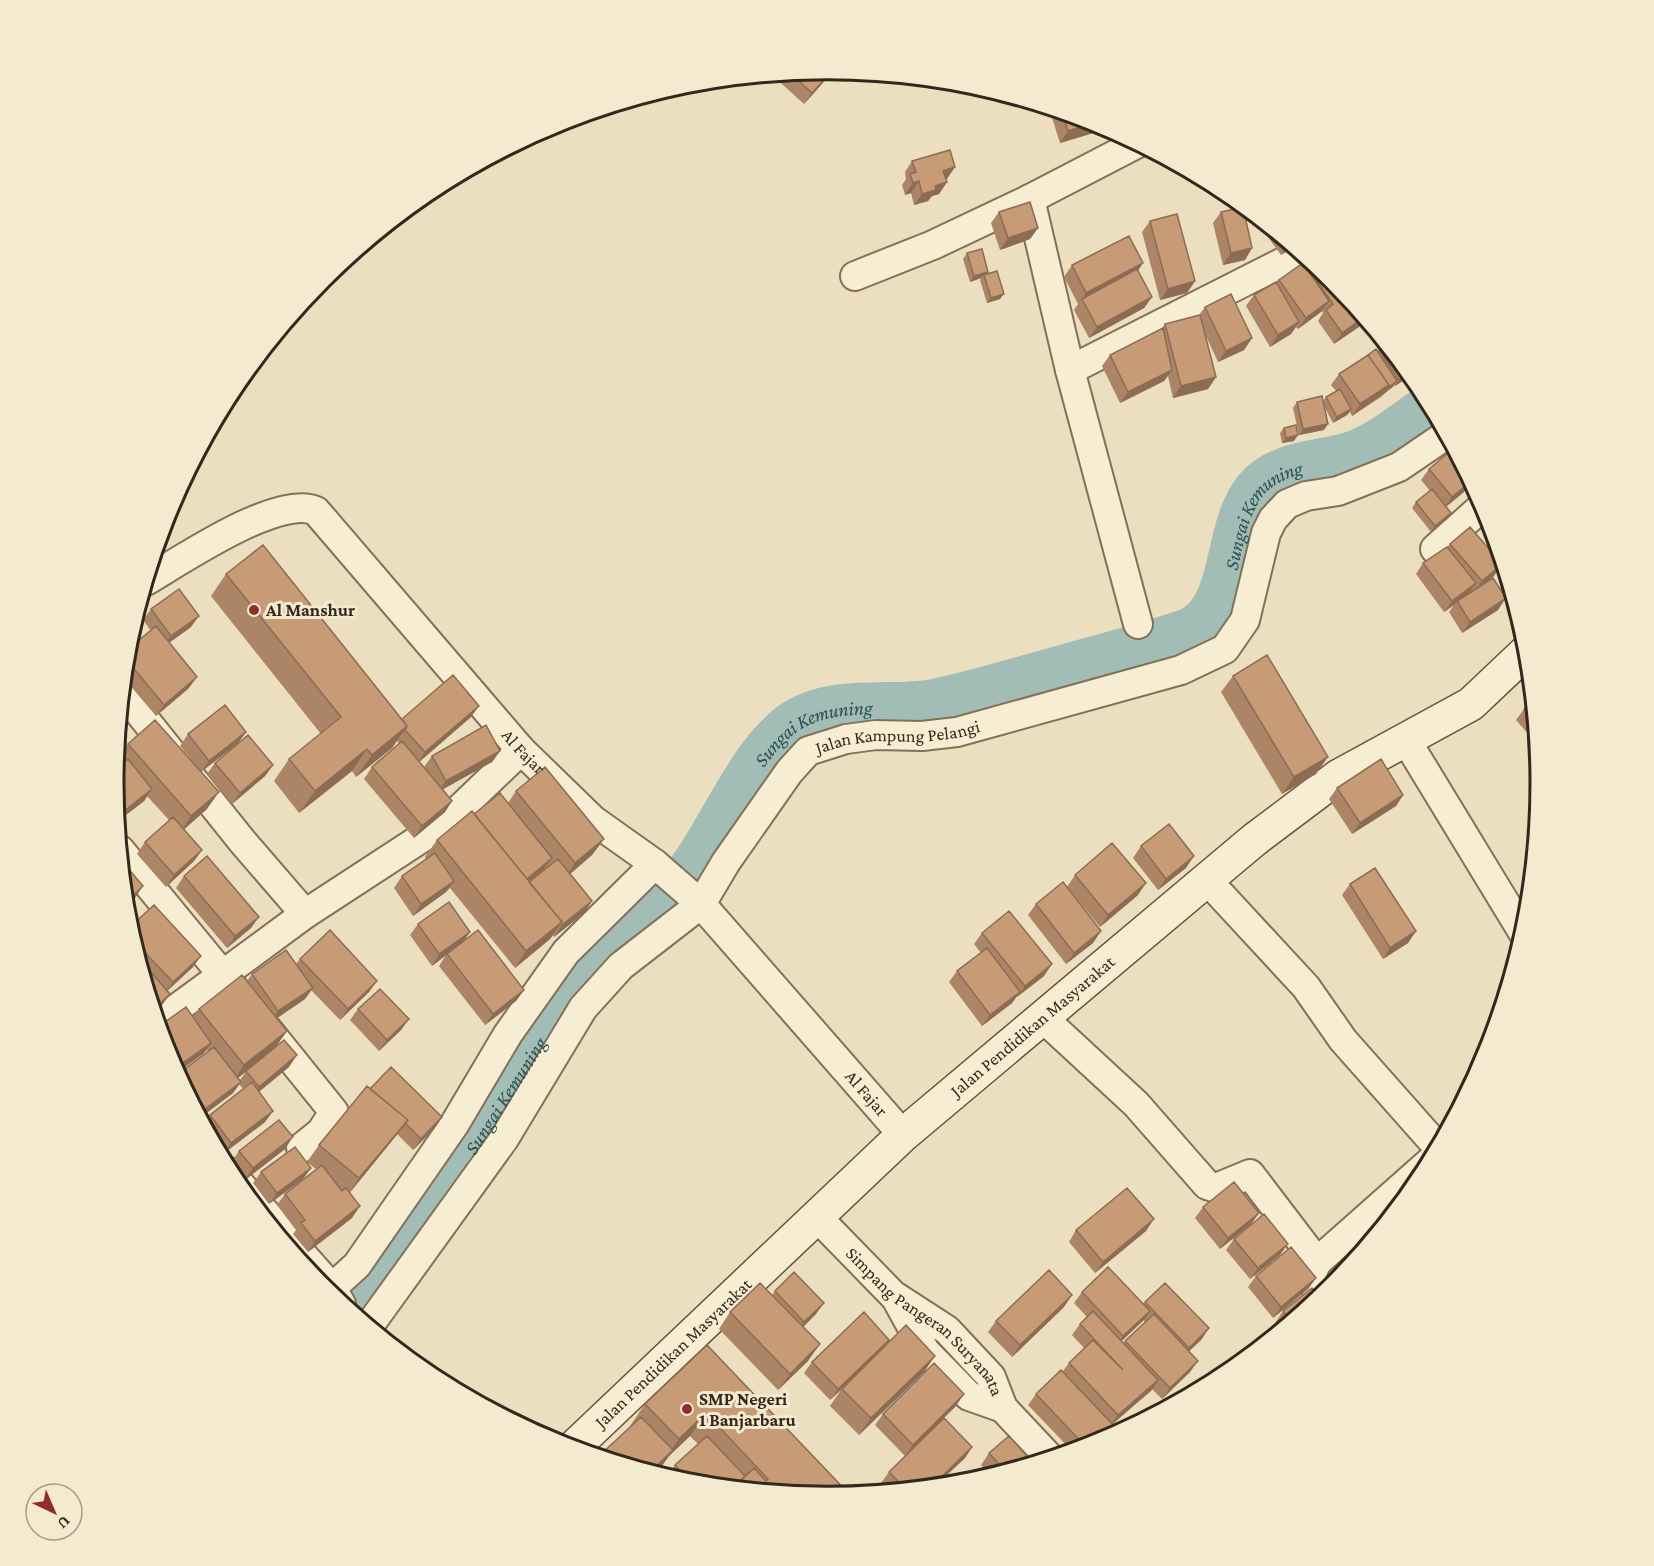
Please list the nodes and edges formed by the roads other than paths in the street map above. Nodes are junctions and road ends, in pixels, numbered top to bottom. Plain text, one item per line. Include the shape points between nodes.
1 (1129, 148) edge
2 (1030, 199) junction
3 (1294, 257) edge
4 (855, 276) dead end
5 (1070, 370) junction
6 (1440, 439) edge
7 (1476, 512) edge
8 (1435, 549) dead end
9 (155, 576) edge
10 (1138, 624) dead end
11 (1519, 659) edge
12 (129, 700) edge
13 (1406, 740) junction
14 (521, 750) junction
15 (128, 860) edge
16 (659, 868) junction
17 (1207, 880) junction
18 (699, 902) junction
19 (305, 914) junction
20 (1517, 922) edge
21 (223, 975) junction
22 (164, 1018) edge
23 (1044, 1019) junction
24 (903, 1135) junction
25 (1432, 1141) edge
26 (301, 1148) dead end
27 (1404, 1186) edge
28 (816, 1216) junction
29 (1317, 1263) junction
30 (1316, 1288) edge
31 (341, 1291) edge
32 (373, 1320) edge
33 (580, 1441) edge
34 (1044, 1452) edge

1 - 2 street
2 - 4 street via 933,245
2 - 5 street
3 - 5 street
5 - 10 street
6 - 18 street, Jalan Kampung Pelangi via 1399,467 1338,491 1306,496 1287,504 1266,533 1245,620 1225,649 1180,670 957,732 876,735 808,751 789,772
7 - 8 street
9 - 14 street, Al Fajar via 276,510 295,506 312,509
11 - 13 street, Jalan Pendidikan Masyarakat via 1471,704
12 - 19 street
13 - 17 street, Jalan Pendidikan Masyarakat via 1339,776
13 - 20 street
14 - 16 street, Al Fajar via 593,820
14 - 19 street via 446,822
15 - 21 street
16 - 18 street, Al Fajar
16 - 31 street via 566,952
17 - 23 street, Jalan Pendidikan Masyarakat
17 - 25 street via 1306,987 1343,1040
18 - 24 street, Al Fajar
18 - 32 street, Jalan Kampung Pelangi via 621,966 583,1008 504,1139
19 - 21 street
21 - 22 street
21 - 26 street via 334,1112 321,1131
23 - 24 street, Jalan Pendidikan Masyarakat
23 - 29 street via 1136,1104 1207,1185 1216,1188 1250,1174
24 - 28 street, Jalan Pendidikan Masyarakat
27 - 29 street
28 - 33 street, Jalan Pendidikan Masyarakat
28 - 34 street, Simpang Pangeran Suryanata via 893,1295 947,1330 991,1377 1003,1408
29 - 30 street via 1310,1277

